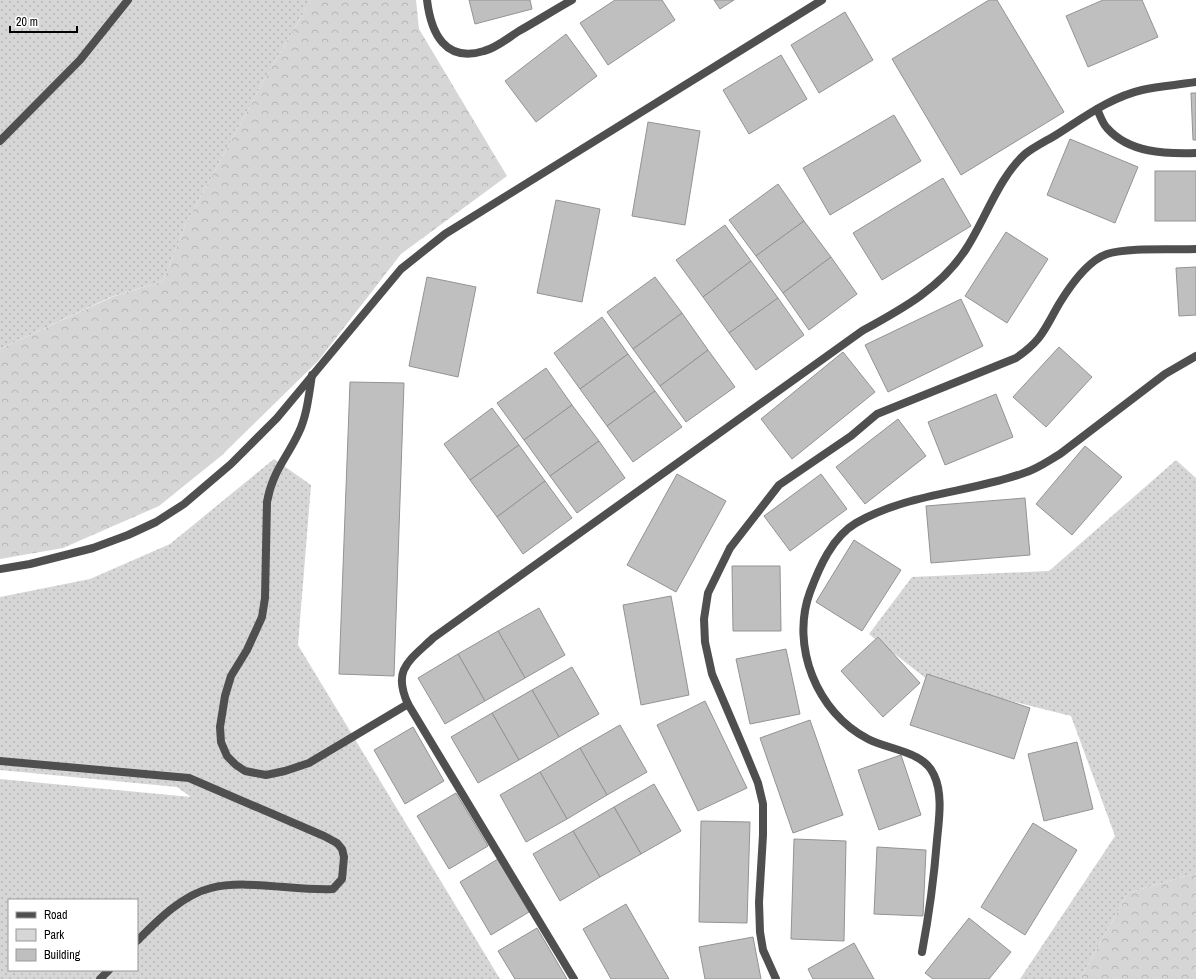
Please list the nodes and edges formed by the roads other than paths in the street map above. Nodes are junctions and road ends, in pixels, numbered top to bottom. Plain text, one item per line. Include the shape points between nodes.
1 (128, 0) edge
2 (427, 0) edge
3 (572, 0) edge
4 (822, 0) edge
5 (1196, 82) edge
6 (1097, 109) junction
7 (0, 141) edge
8 (1196, 152) edge
9 (1196, 250) edge
10 (1196, 356) edge
11 (312, 375) junction
12 (0, 568) edge
13 (408, 704) junction
14 (0, 761) edge
15 (138, 940) edge
16 (922, 952) dead end
17 (108, 971) edge
18 (100, 979) edge
19 (574, 979) edge
20 (776, 979) edge

1 - 7 street via 80,60
2 - 3 street via 429,20 435,34 449,49 465,53 486,51
4 - 11 street via 445,234 401,269
5 - 6 street via 1141,90
6 - 8 street via 1106,127 1117,137 1139,149 1169,154
6 - 13 street via 1025,154 1010,173 967,249 950,272 934,286 907,306 862,331 433,638 409,660 400,678
9 - 20 street via 1121,251 1106,254 1069,287 1045,331 1033,346 1016,358 877,414 851,436 779,485 730,548 708,593 704,619 705,642 712,674 758,784 763,804 760,932 763,950
10 - 16 street via 1165,374 1060,454 1026,473 909,502 855,524 835,542 817,573 806,603 803,628 807,664 824,698 838,716 869,740 925,762 933,772 938,785 940,813 933,892
11 - 12 street via 277,418 231,464 184,504 128,535 93,548 30,564
11 - 13 street via 306,412 299,432 269,488 266,502 265,598 262,617 247,650 231,676 222,710 221,742 227,756 245,771 266,775 309,763
13 - 19 street
14 - 15 street via 189,778 337,842 342,849 342,879 333,889 308,890 244,885 210,888 186,899 163,915
17 - 18 street

